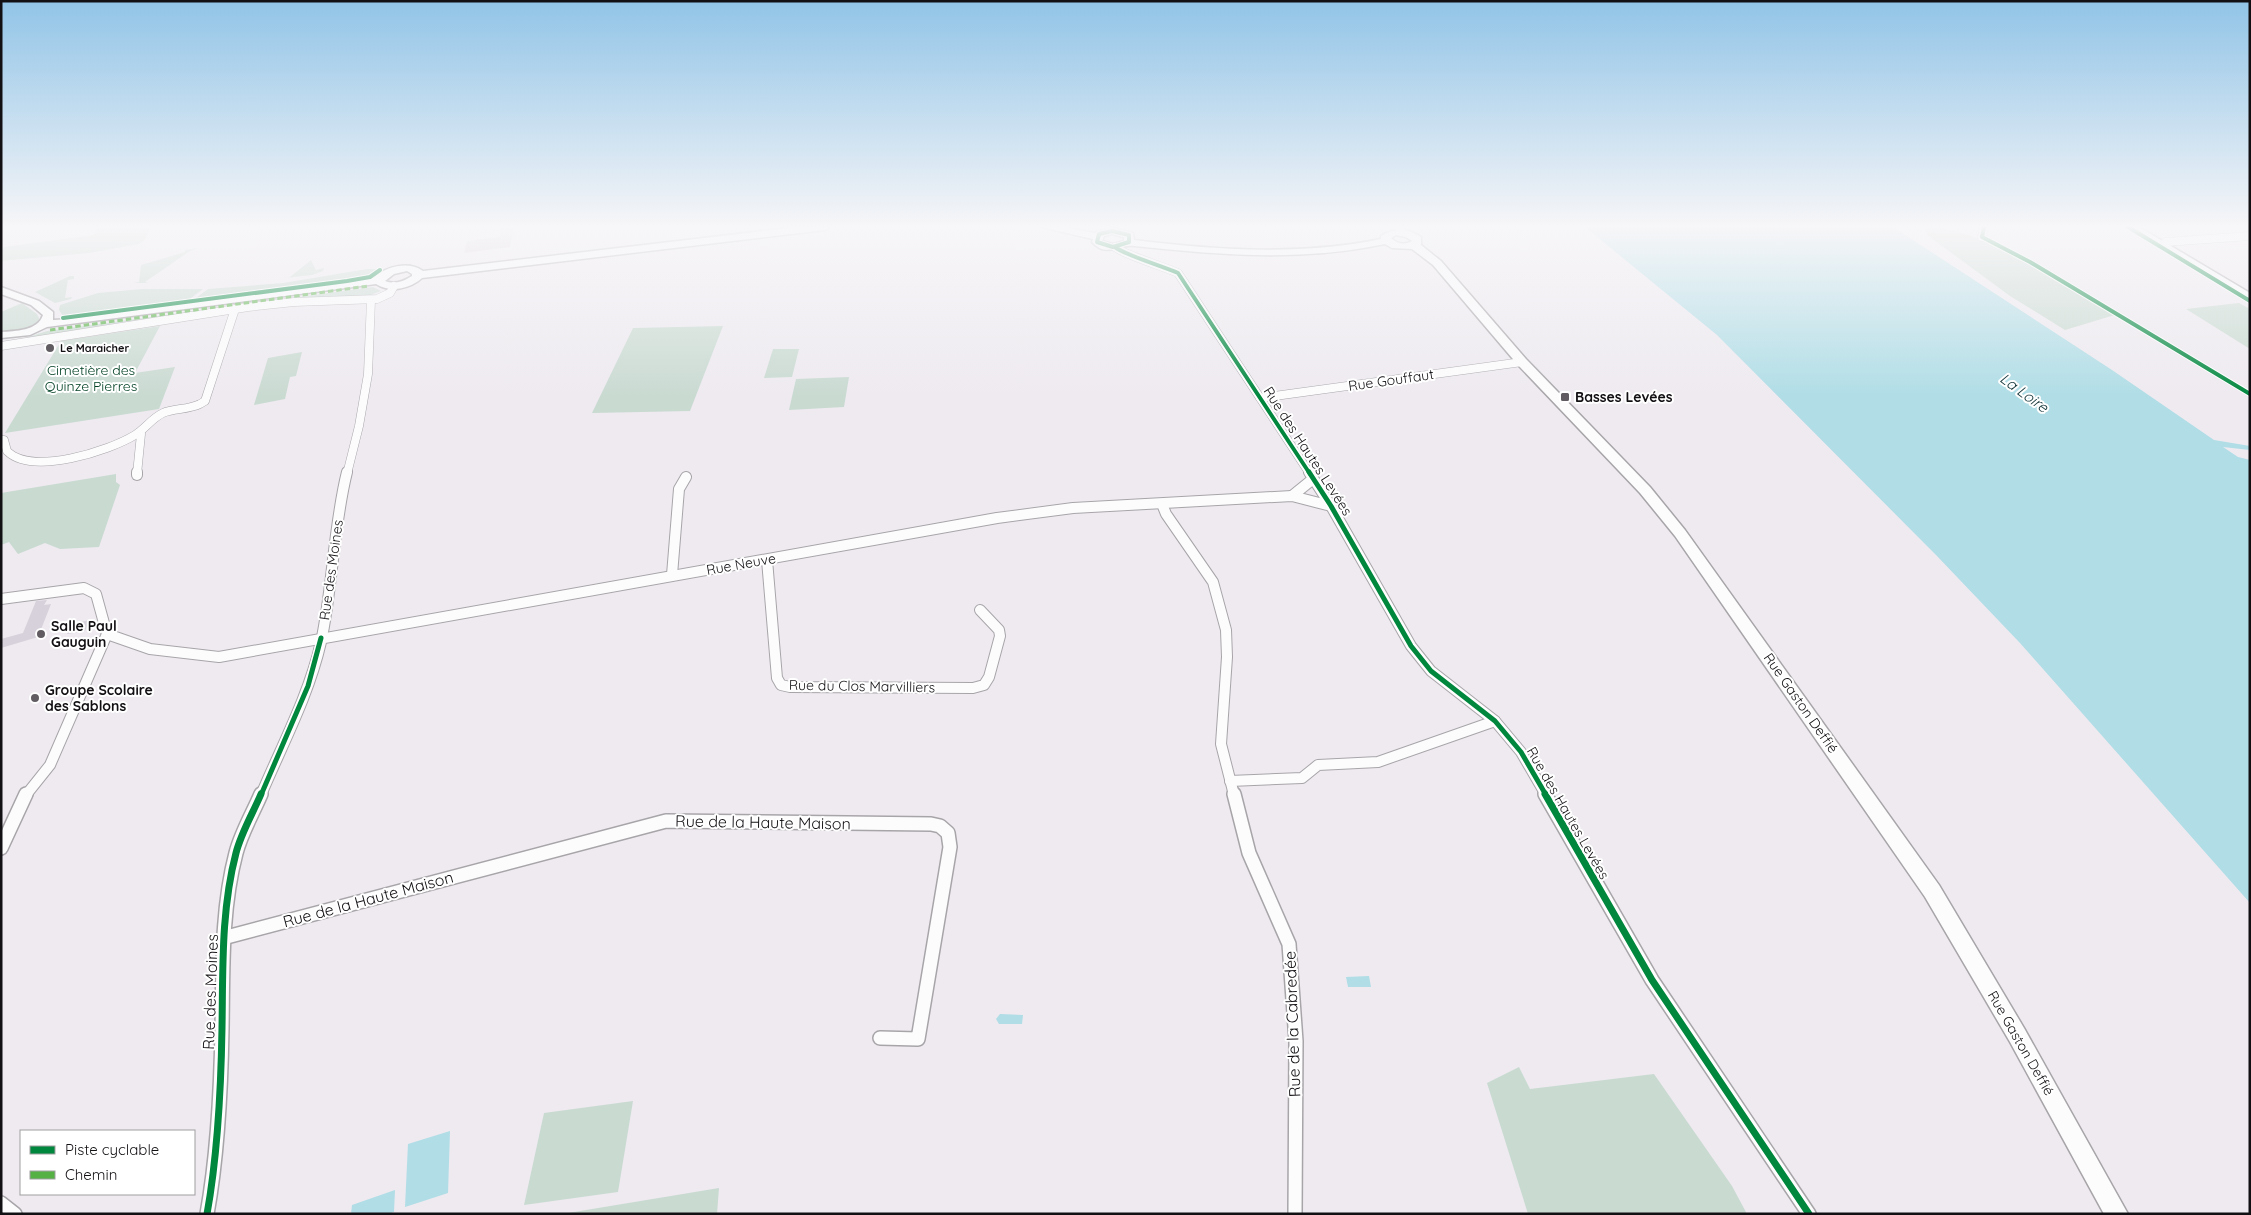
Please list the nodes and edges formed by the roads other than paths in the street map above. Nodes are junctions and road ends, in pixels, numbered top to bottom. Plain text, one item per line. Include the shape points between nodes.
1 (352, 284) edge
2 (382, 284) edge
3 (403, 284) edge
4 (1185, 284) edge
5 (1455, 284) edge
6 (2226, 284) edge
7 (2236, 284) edge
8 (394, 286) junction
9 (1, 290) edge
10 (2250, 292) edge
11 (2250, 298) edge
12 (369, 300) junction
13 (235, 309) junction
14 (45, 324) junction
15 (1, 335) edge
16 (17, 339) junction
17 (1, 346) edge
18 (1522, 362) junction
19 (1260, 398) junction
20 (138, 433) junction
21 (1, 440) edge
22 (4, 454) edge
23 (137, 475) dead end
24 (686, 477) dead end
25 (1313, 479) junction
26 (1292, 496) junction
27 (1162, 504) junction
28 (1331, 506) junction
29 (767, 560) junction
30 (672, 576) junction
31 (1, 599) edge
32 (980, 610) dead end
33 (107, 634) junction
34 (321, 638) junction
35 (1496, 721) junction
36 (1230, 781) junction
37 (1, 848) edge
38 (222, 938) junction
39 (880, 1038) dead end
40 (1, 1203) edge
41 (15, 1214) edge
42 (207, 1214) edge
43 (1295, 1214) edge
44 (1809, 1214) edge
45 (2117, 1214) edge

1 - 14 main road
2 - 8 main road
3 - 8 main road
4 - 19 street, Rue des Hautes Levées
5 - 18 main road, Rue Gaston Deffié
6 - 11 main road
7 - 10 main road
8 - 12 street via 386,296
9 - 14 main road via 35,303 48,314
12 - 13 street via 294,302
12 - 34 street, Rue des Moines via 368,374 341,498
13 - 16 street
13 - 20 street via 205,401 195,407 163,414
14 - 16 main road
15 - 16 main road
16 - 17 street
18 - 19 street, Rue Gouffaut
18 - 45 main road, Rue Gaston Deffié via 1618,460 1680,533 1874,807 1942,908
19 - 25 street, Rue des Hautes Levées
20 - 22 street via 108,448 61,461 38,462
20 - 23 street via 141,440
21 - 22 street via 4,440
24 - 30 street via 679,489
25 - 26 street
25 - 28 street, Rue des Hautes Levées
26 - 27 street, Rue Neuve
26 - 28 street, Rue Neuve
27 - 29 street, Rue Neuve via 1073,508 997,518
27 - 36 street, Rue de la Cabredée via 1213,582 1226,630 1221,744
28 - 35 street, Rue des Hautes Levées via 1411,646 1430,671
29 - 30 street, Rue Neuve
29 - 32 street, Rue du Clos Marvilliers via 777,678 781,685 973,688 984,685 1000,636 999,630
30 - 34 street, Rue Neuve
31 - 33 street via 84,588 96,594
33 - 34 street, Rue Neuve via 150,649 219,657
33 - 37 street via 50,766 27,792
34 - 38 street, Rue des Moines via 308,686 236,852
35 - 36 street via 1378,762 1318,765 1302,778
35 - 44 street, Rue des Hautes Levées via 1521,752 1652,980
36 - 43 street, Rue de la Cabredée via 1249,853 1289,944 1296,1041
38 - 39 street, Rue de la Haute Maison via 666,821 940,826 948,833 950,847 918,1039
38 - 42 street, Rue des Moines via 214,1174
40 - 41 street

